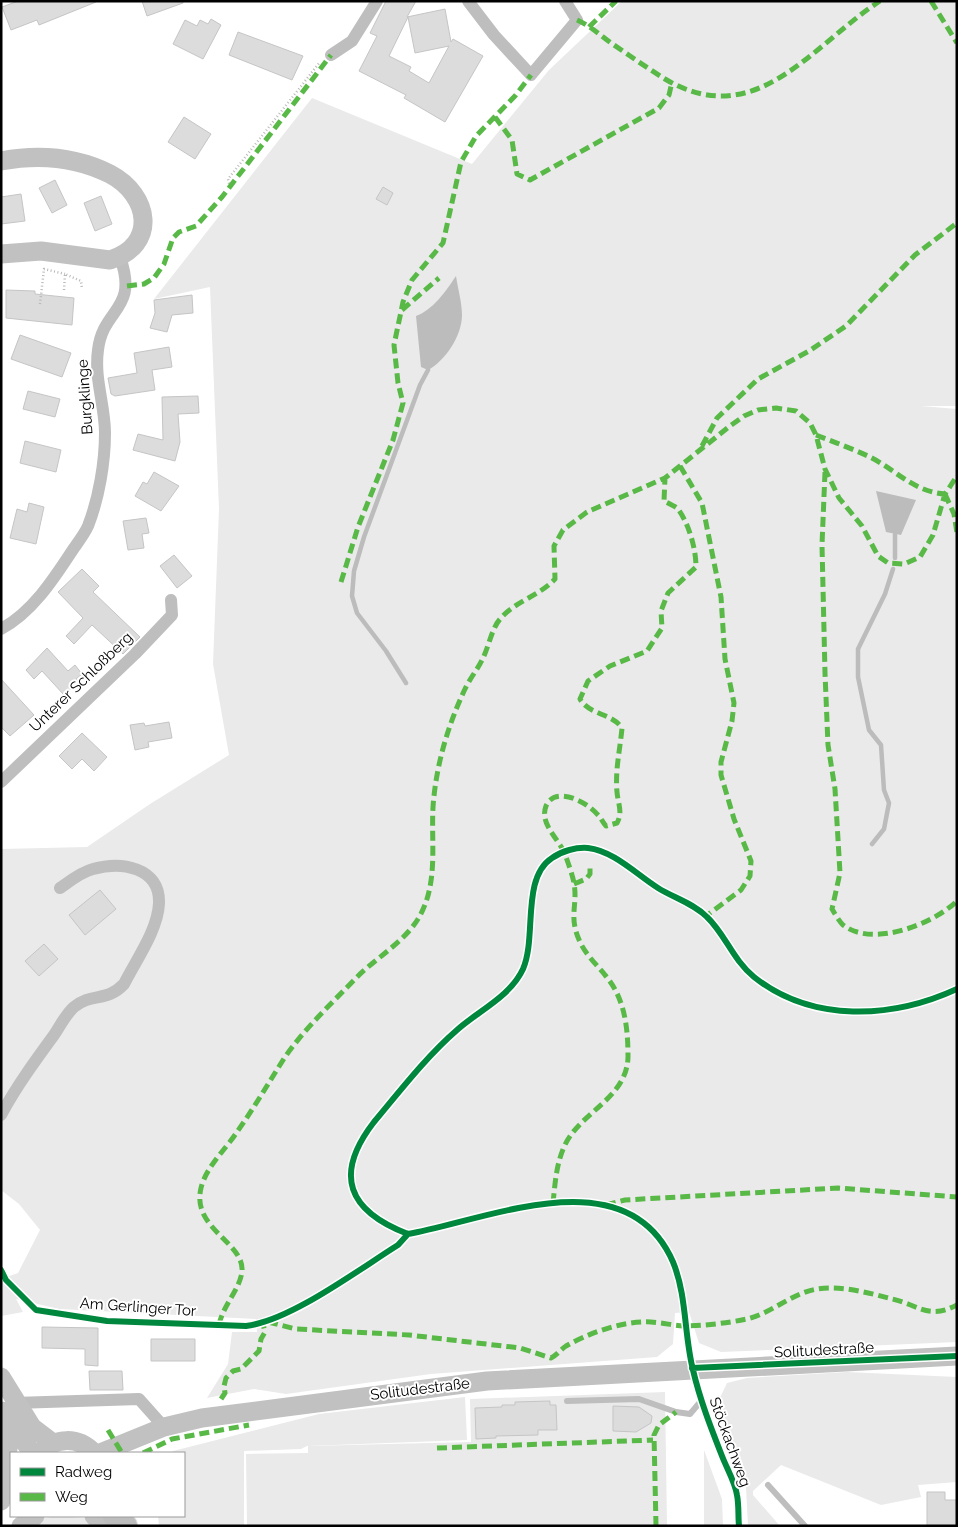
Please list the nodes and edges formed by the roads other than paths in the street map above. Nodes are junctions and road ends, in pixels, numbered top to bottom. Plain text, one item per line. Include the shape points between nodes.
1 (377, 1) edge
2 (468, 1) edge
3 (565, 1) edge
4 (332, 55) road end
5 (1, 161) edge
6 (1, 254) edge
7 (120, 257) junction
8 (171, 600) dead end
9 (1, 628) edge
10 (1, 782) edge
11 (60, 888) dead end
12 (1, 1115) edge
13 (1, 1270) edge
14 (233, 1326) dead end
15 (957, 1356) edge
16 (692, 1368) junction
17 (1, 1377) edge
18 (567, 1401) dead end
19 (701, 1401) junction
20 (6, 1407) edge
21 (164, 1427) junction
22 (46, 1448) edge
23 (31, 1452) edge
24 (93, 1452) edge
25 (102, 1452) edge
26 (768, 1485) dead end
27 (1, 1501) edge
28 (33, 1517) edge
29 (95, 1517) edge
30 (115, 1517) edge
31 (21, 1526) edge
32 (105, 1526) edge
33 (125, 1526) edge
34 (739, 1526) edge
35 (805, 1526) edge

1 - 4 street via 352,40
2 - 3 street via 531,75 577,20
5 - 7 street via 66,159 111,175 126,185 143,210 144,225 136,242
6 - 7 street via 41,251 99,260
7 - 9 street, Burgklinge via 127,286 123,300 104,328 98,349 105,432 99,488 88,526 50,584 10,624
8 - 10 street, Unterer Schloßberg via 172,615
11 - 12 street via 92,869 130,866 144,871 155,884 159,902 157,916 124,984 116,993 87,998 73,1008
13 - 14 lane, Am Gerlinger Tor via 6,1280 36,1310 107,1320
15 - 16 street, Solitudestraße
16 - 19 lane, Stöckachweg
16 - 21 street, Solitudestraße via 487,1381 256,1410
17 - 20 street
18 - 19 lane via 639,1399 690,1414
19 - 34 lane, Stöckachweg via 737,1495
20 - 21 street via 139,1399
20 - 22 street via 32,1427
20 - 23 street
20 - 27 street via 8,1450
21 - 25 street, Solitudestraße
22 - 24 street via 68,1440 79,1442
26 - 35 lane
28 - 31 street
29 - 32 street
30 - 33 highway

